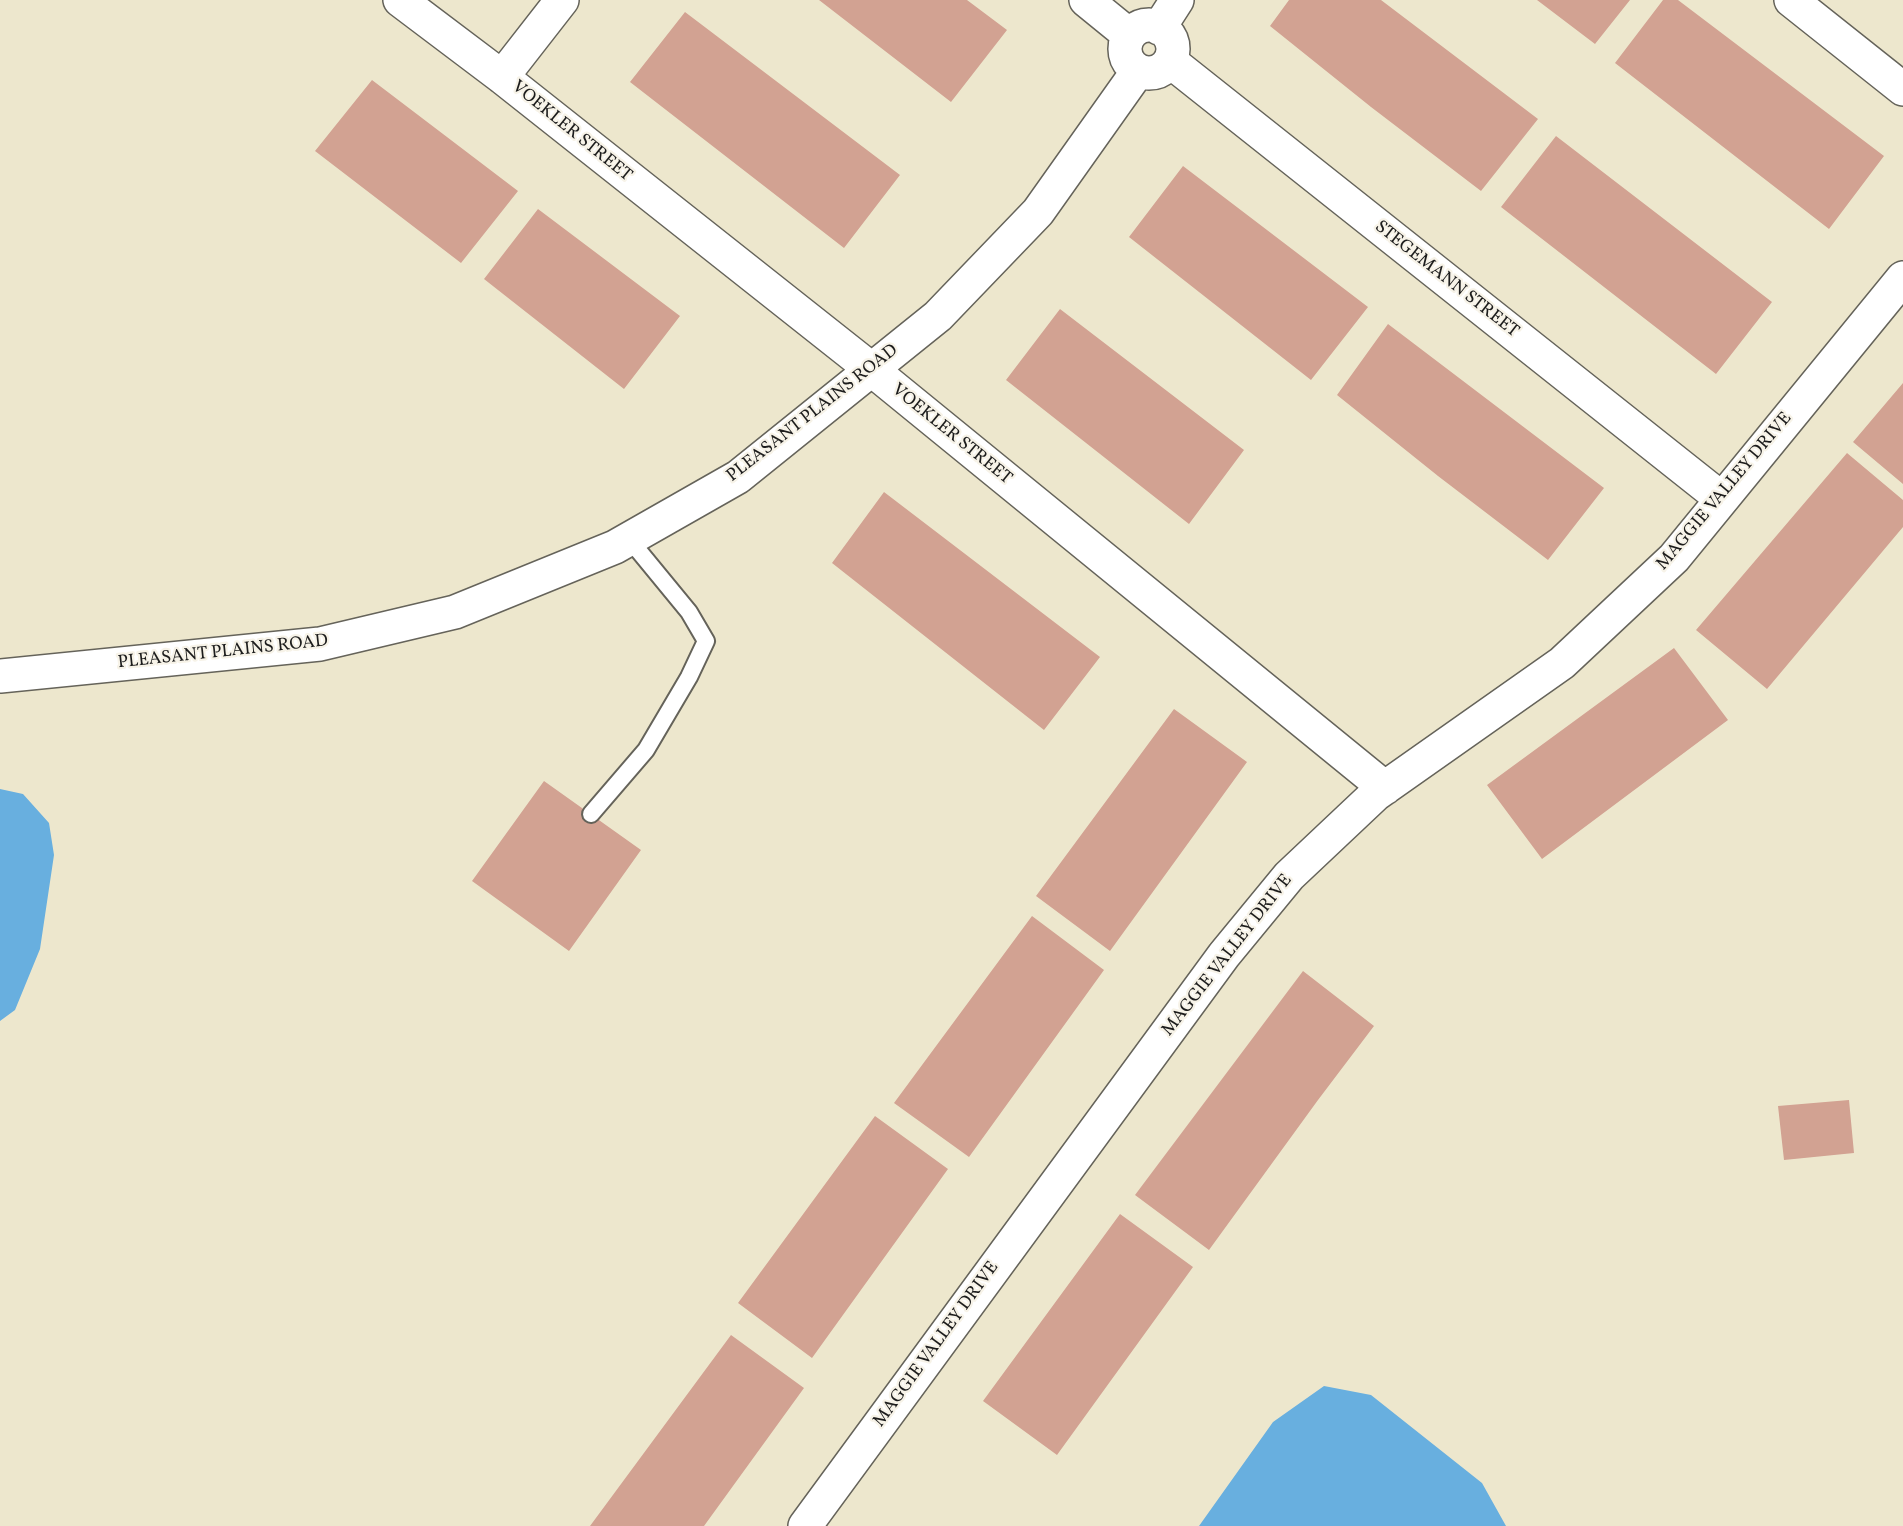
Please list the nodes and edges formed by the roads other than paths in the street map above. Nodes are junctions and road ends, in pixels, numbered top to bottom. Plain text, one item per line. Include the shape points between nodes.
1 (400, 0) edge
2 (562, 0) edge
3 (1086, 0) edge
4 (1177, 0) edge
5 (1791, 0) edge
6 (1144, 31) junction
7 (1170, 61) junction
8 (1138, 71) junction
9 (502, 77) junction
10 (1903, 88) edge
11 (1903, 278) edge
12 (871, 369) junction
13 (1722, 499) junction
14 (628, 539) junction
15 (0, 676) edge
16 (1384, 788) junction
17 (591, 814) dead end
18 (805, 1526) edge

1 - 9 street, VOEKLER STREET
2 - 9 street
3 - 6 street
4 - 6 street
5 - 10 street
6 - 7 street via 1171,39
6 - 8 street via 1125,51
7 - 8 street via 1160,71
7 - 13 street, STEGEMANN STREET
8 - 12 street, PLEASANT PLAINS ROAD via 1038,212 938,316
9 - 12 street, VOEKLER STREET
11 - 13 street, MAGGIE VALLEY DRIVE
12 - 14 street, PLEASANT PLAINS ROAD via 738,477
12 - 16 street, VOEKLER STREET
13 - 16 street, MAGGIE VALLEY DRIVE via 1674,558 1562,663
14 - 15 street, PLEASANT PLAINS ROAD via 456,612 320,644
14 - 17 lane via 689,612 706,641 646,750
16 - 18 street, MAGGIE VALLEY DRIVE via 1289,876 1224,955

